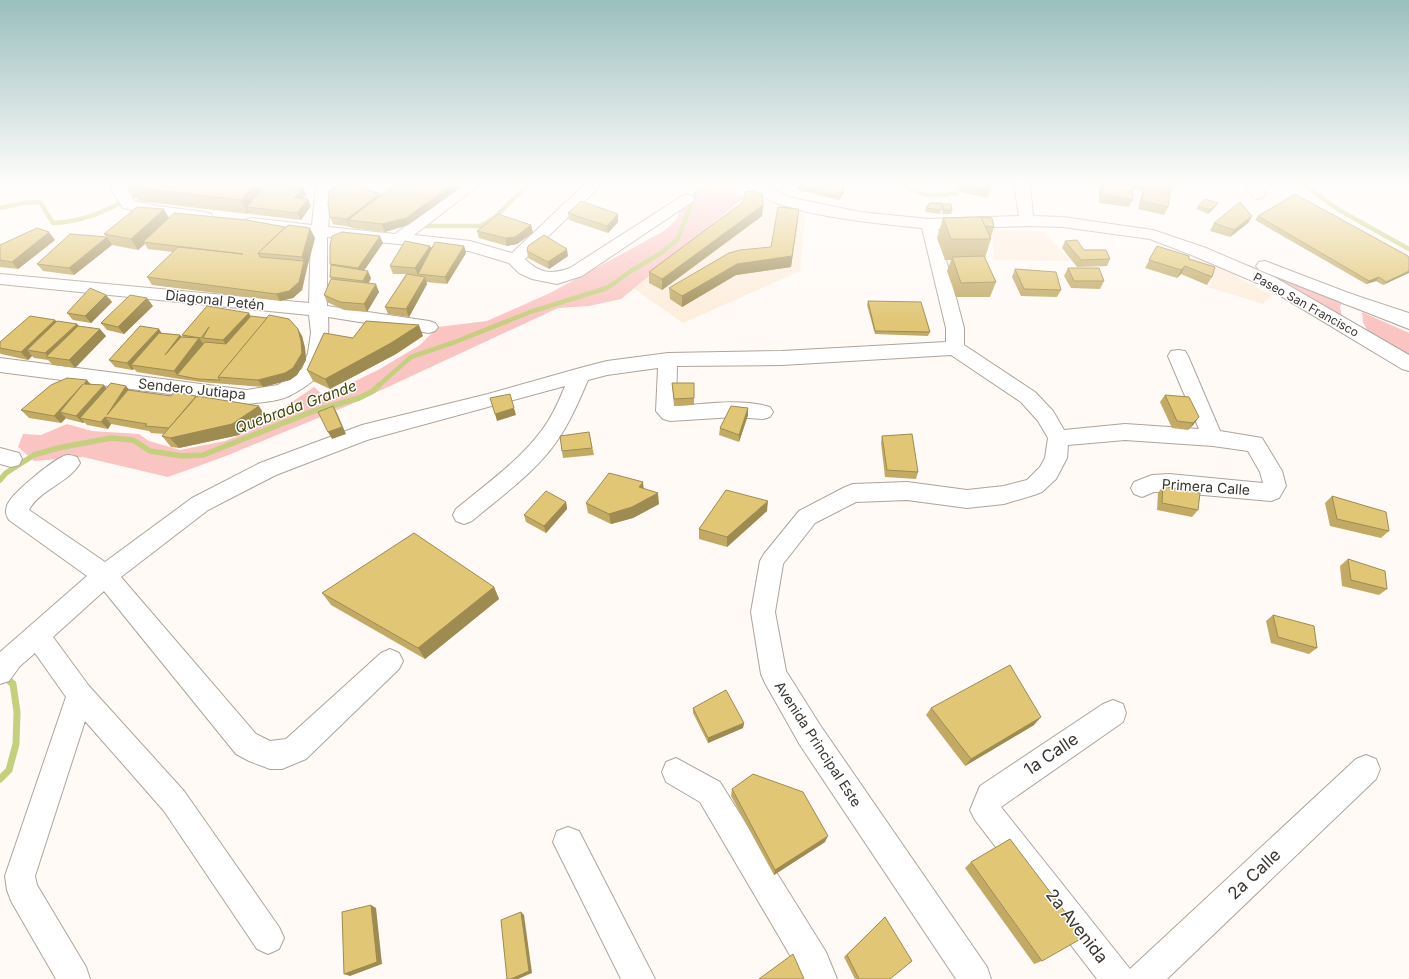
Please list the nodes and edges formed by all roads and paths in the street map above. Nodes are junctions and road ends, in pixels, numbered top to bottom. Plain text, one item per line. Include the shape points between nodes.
1 (320, 231) joint
2 (410, 231) edge
3 (545, 231) edge
4 (639, 231) edge
5 (931, 231) edge
6 (1125, 231) edge
7 (1156, 231) edge
8 (400, 238) junction
9 (515, 259) junction
10 (0, 278) edge
11 (1348, 299) junction
12 (318, 310) junction
13 (1409, 319) edge
14 (1409, 323) edge
15 (429, 327) dead end
16 (1352, 330) junction
17 (955, 348) junction
18 (1178, 356) dead end
19 (668, 360) junction
20 (1409, 364) edge
21 (0, 365) edge
22 (580, 375) junction
23 (763, 412) dead end
24 (1058, 438) junction
25 (1213, 438) junction
26 (69, 464) dead end
27 (1142, 488) dead end
28 (464, 515) dead end
29 (105, 575) junction
30 (37, 635) junction
31 (390, 661) dead end
32 (6, 665) edge
33 (80, 695) junction
34 (1112, 712) dead end
35 (1366, 769) dead end
36 (676, 772) dead end
37 (990, 796) joint
38 (568, 842) dead end
39 (268, 938) dead end
40 (74, 979) edge
41 (639, 979) edge
42 (821, 979) edge
43 (975, 979) edge
44 (1118, 979) edge
45 (1142, 979) edge

1 - 8 main road
1 - 12 main road, Sendero Jutiapa
2 - 8 main road
3 - 9 main road
4 - 9 main road via 576,272 557,279 524,269
5 - 17 main road via 955,328
6 - 16 main road, Paseo San Francisco via 1153,235 1270,282
7 - 11 main road, Paseo San Francisco via 1229,253
8 - 9 main road via 470,246
10 - 12 main road, Diagonal Petén
11 - 13 main road
11 - 14 main road, Paseo San Francisco
11 - 16 main road
12 - 15 main road, Diagonal Petén
12 - 21 main road, Sendero Jutiapa via 320,333 310,373 283,391 247,397
16 - 20 main road, Paseo San Francisco
17 - 19 main road via 782,358
17 - 24 main road via 1028,397 1046,416
18 - 25 main road
19 - 22 main road via 607,368
19 - 23 main road via 666,411 670,414 734,410
22 - 28 main road via 561,418 544,442 527,461
22 - 29 main road via 362,433 268,469 200,504
24 - 25 main road via 1126,432
24 - 43 main road, Avenida Principal Este via 1056,458 1048,473 1034,486 1004,495 967,499 907,491 853,493 807,517 772,561 764,612 774,674 810,735
25 - 27 main road, Primera Calle via 1255,444 1271,470 1275,486 1271,492 1169,482
26 - 29 main road via 18,505 17,514
29 - 30 main road
29 - 31 main road via 246,744 269,755 282,755 296,748
30 - 32 main road
30 - 33 main road
33 - 39 main road via 174,801
33 - 40 main road via 20,876 22,890
34 - 37 main road, 1a Calle
35 - 45 main road, 2a Calle
36 - 42 main road via 710,792
37 - 44 main road, 2a Avenida via 985,810
38 - 41 main road

